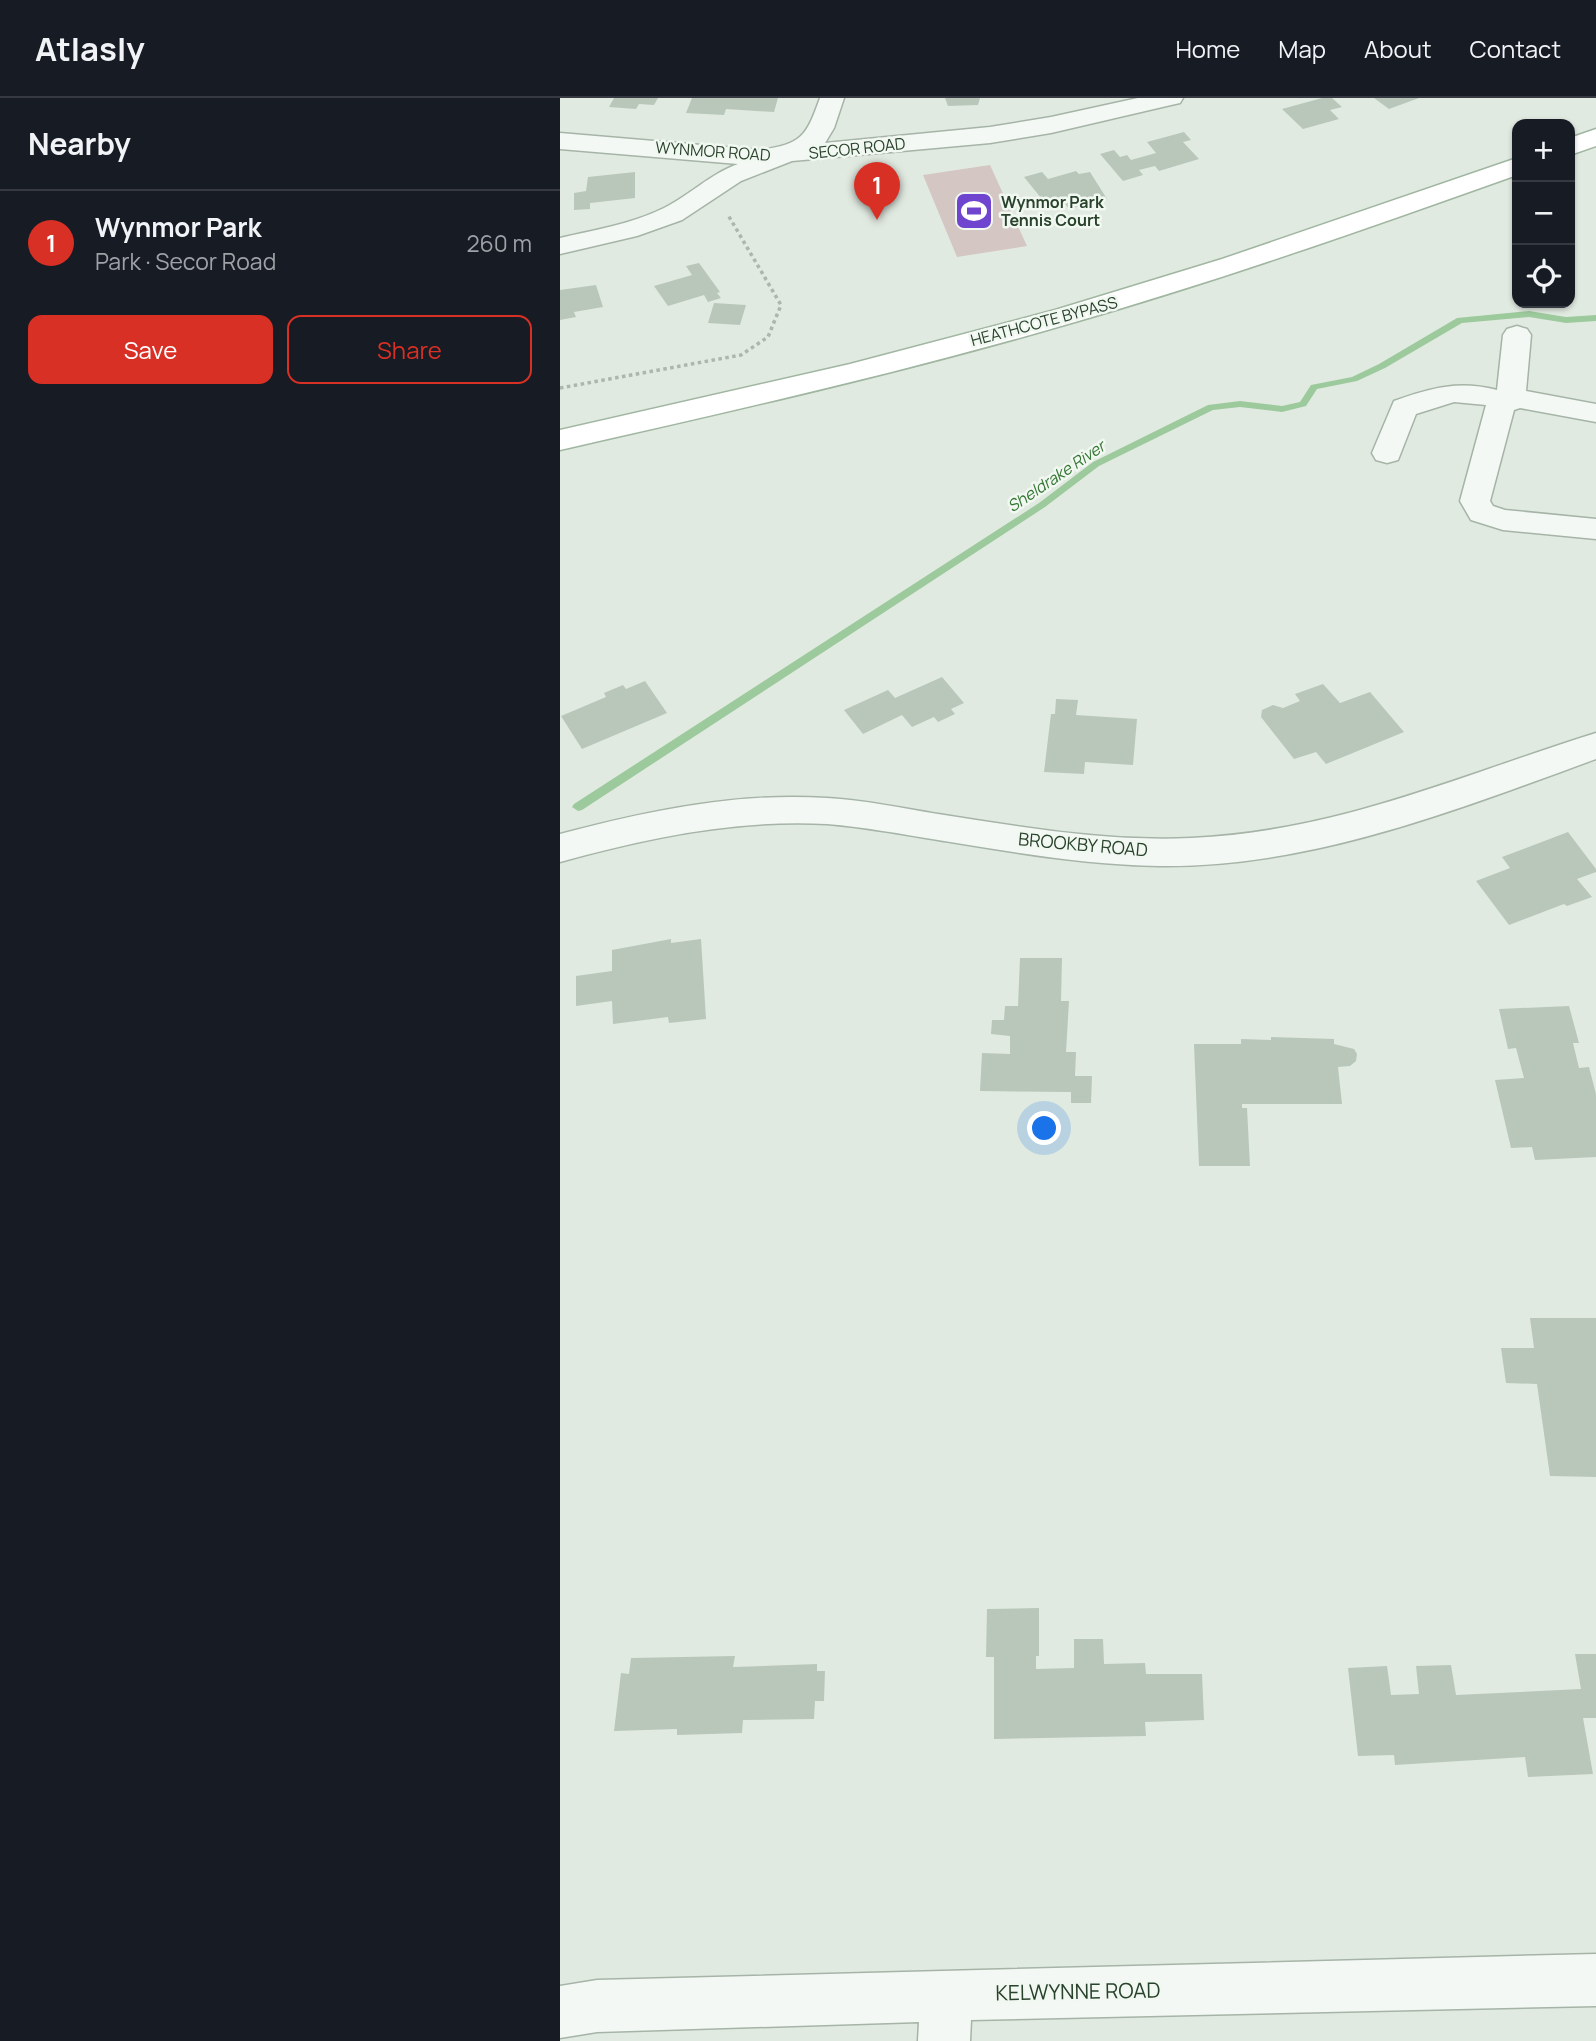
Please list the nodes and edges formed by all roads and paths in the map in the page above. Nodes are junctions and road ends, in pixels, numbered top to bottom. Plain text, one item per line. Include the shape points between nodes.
1 (832, 98) edge
2 (1171, 98) edge
3 (1596, 137) edge
4 (560, 141) edge
5 (1575, 145) edge
6 (788, 154) junction
7 (1512, 168) edge
8 (702, 197) junction
9 (560, 246) edge
10 (1517, 335) dead end
11 (560, 388) edge
12 (1508, 400) junction
13 (1596, 412) edge
14 (560, 440) edge
15 (1387, 453) dead end
16 (1596, 529) edge
17 (1596, 747) edge
18 (560, 848) edge
19 (1596, 1980) edge
20 (560, 2012) edge
21 (945, 2018) edge

1 - 6 street, WYNMOR ROAD via 816,141
2 - 6 street, SECOR ROAD via 990,135
3 - 5 main road
4 - 6 street, WYNMOR ROAD via 760,158
6 - 8 street, SECOR ROAD via 732,176
7 - 14 main road, HEATHCOTE BYPASS via 1134,296 775,392
8 - 9 street, SECOR ROAD via 673,214 628,230
8 - 11 path via 723,208 781,305 768,337 741,355
10 - 12 street
12 - 13 street
12 - 15 street via 1450,391 1404,408
12 - 16 street via 1501,405 1475,501 1482,513 1503,520
17 - 18 street, BROOKBY ROAD via 1403,815 1310,837 1228,849 1117,852 827,811 740,812 633,828
19 - 21 street, KELWYNNE ROAD
20 - 21 street, KELWYNNE ROAD via 597,2006

